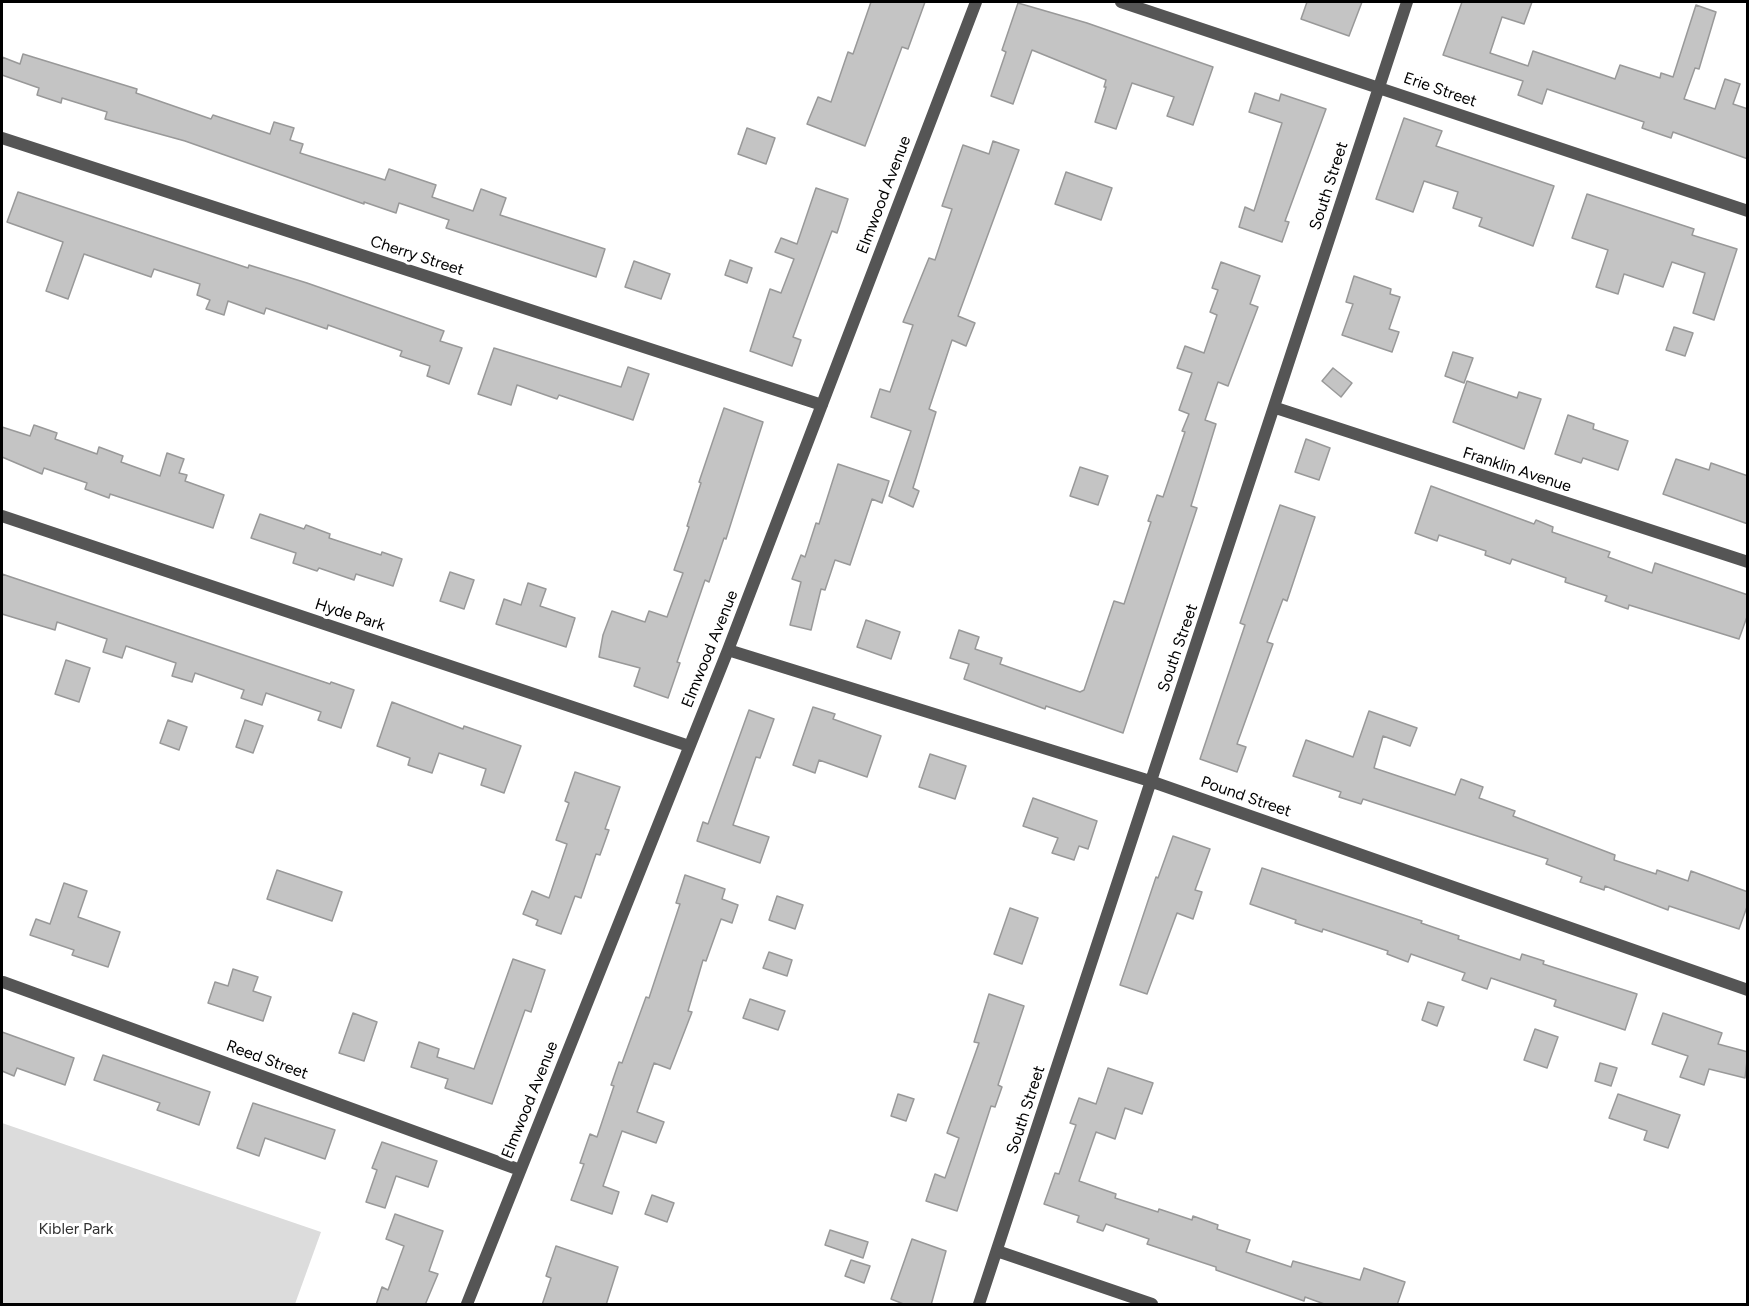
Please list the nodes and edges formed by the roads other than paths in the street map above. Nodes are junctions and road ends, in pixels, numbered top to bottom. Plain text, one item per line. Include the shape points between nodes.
1 (975, 2) edge
2 (1121, 2) edge
3 (1407, 2) edge
4 (1377, 86) junction
5 (2, 138) edge
6 (1748, 211) edge
7 (822, 405) junction
8 (1276, 408) junction
9 (2, 516) edge
10 (1748, 562) edge
11 (728, 650) junction
12 (689, 746) junction
13 (1150, 781) junction
14 (3, 982) edge
15 (1748, 990) edge
16 (520, 1170) junction
17 (997, 1251) junction
18 (467, 1305) edge
19 (979, 1305) edge
20 (1152, 1305) edge

1 - 7 street, Elmwood Avenue
2 - 4 street, Erie Street
3 - 4 street, South Street
4 - 6 street, Erie Street
4 - 8 street, South Street
5 - 7 street, Cherry Street
7 - 11 street, Elmwood Avenue
8 - 10 street, Franklin Avenue
8 - 13 street, South Street
9 - 12 street, Hyde Park
11 - 12 street, Elmwood Avenue
11 - 13 street, Pound Street
12 - 16 street, Elmwood Avenue
13 - 15 street, Pound Street
13 - 17 street, South Street
14 - 16 street, Reed Street
16 - 18 street, Elmwood Avenue
17 - 19 street, South Street
17 - 20 street

